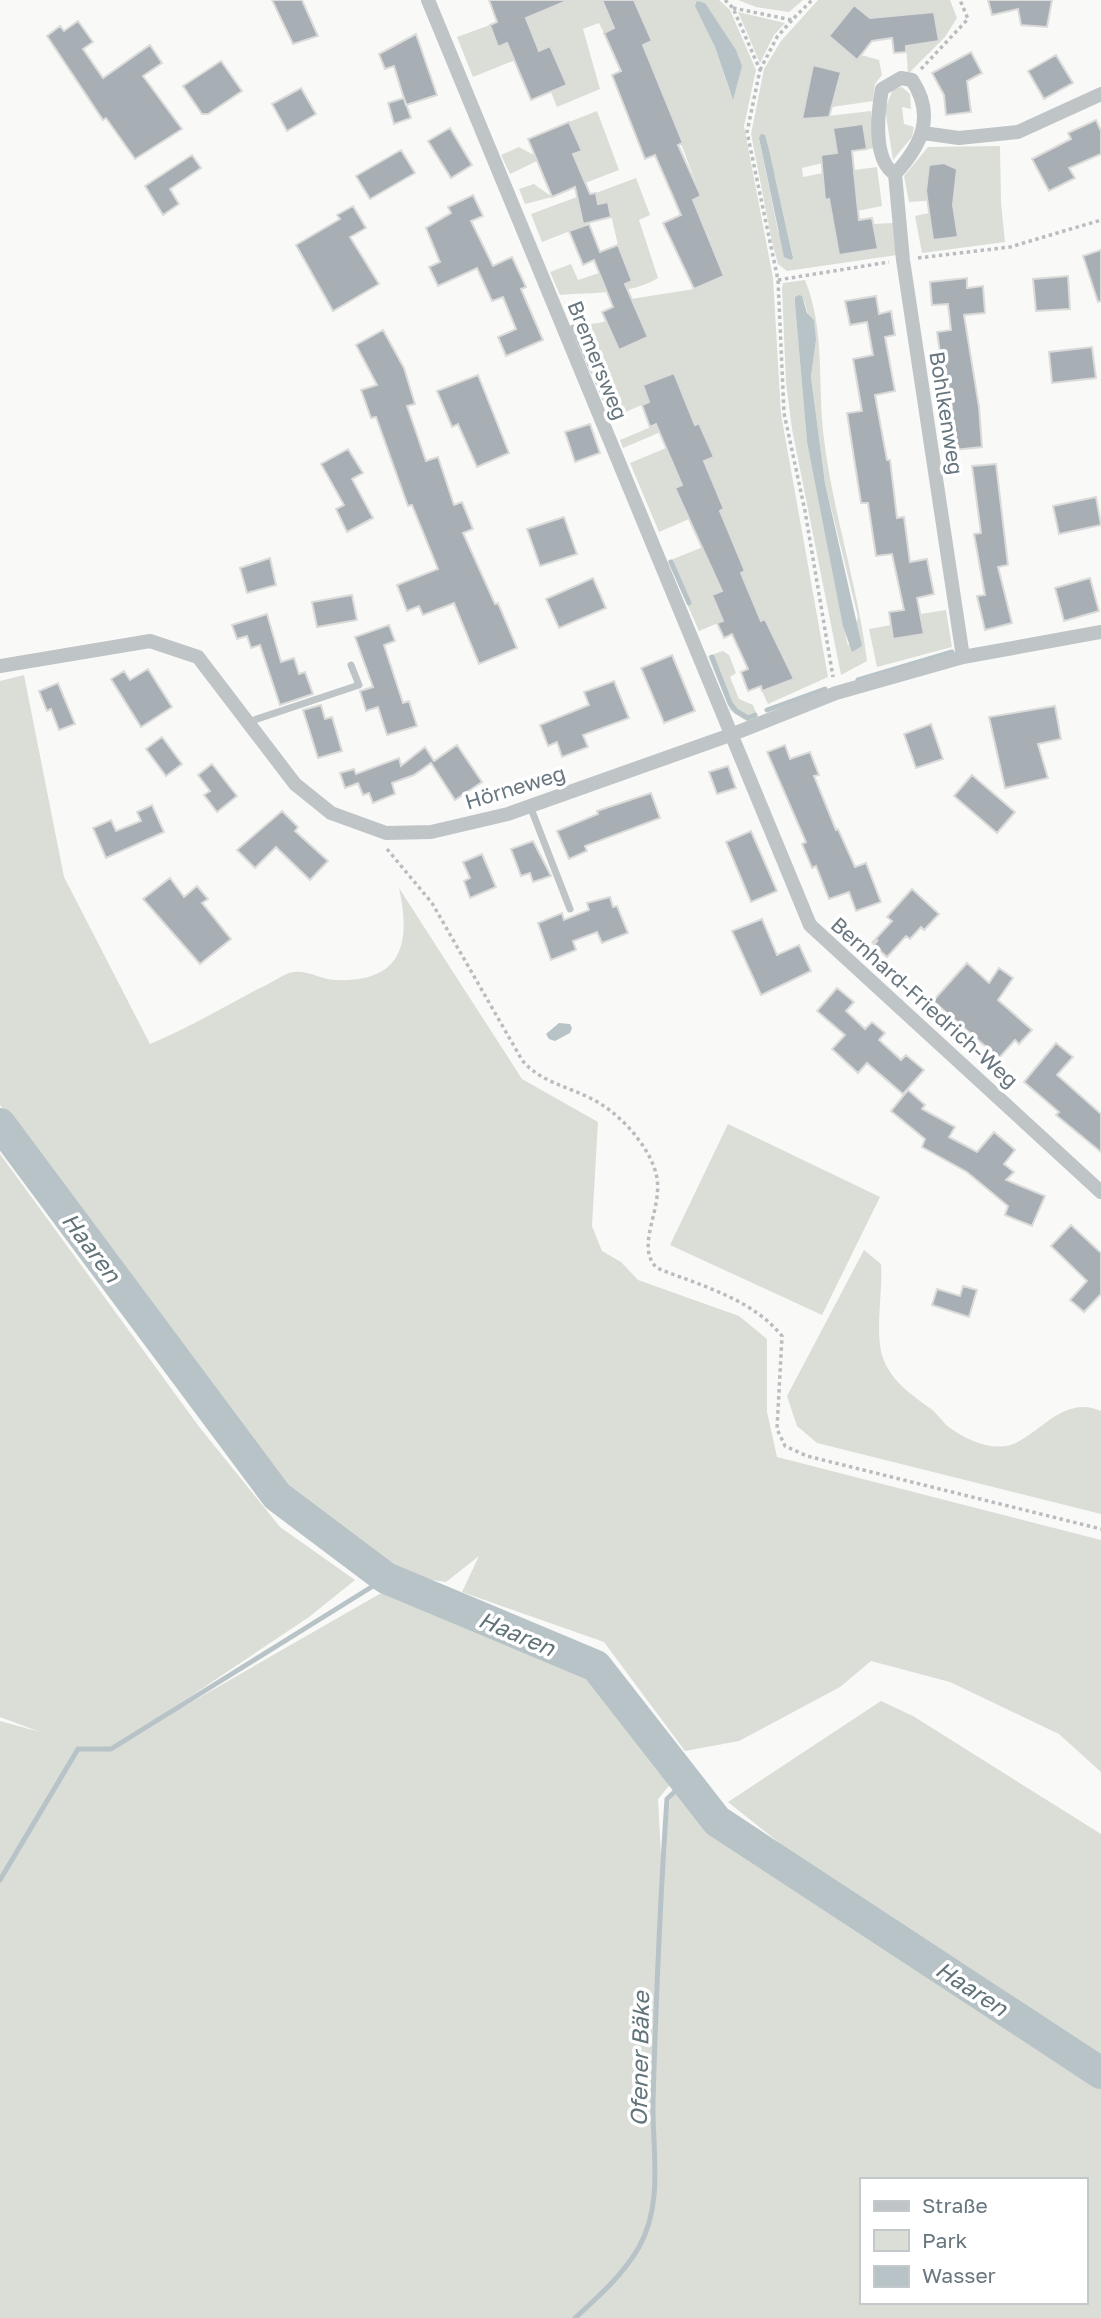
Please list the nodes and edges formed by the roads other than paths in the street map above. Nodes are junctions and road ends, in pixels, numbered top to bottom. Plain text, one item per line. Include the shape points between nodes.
1 (428, 0) edge
2 (1101, 94) edge
3 (923, 133) junction
4 (895, 174) junction
5 (1101, 632) edge
6 (963, 657) junction
7 (351, 665) dead end
8 (0, 666) edge
9 (248, 723) junction
10 (733, 734) junction
11 (530, 806) junction
12 (570, 909) dead end
13 (1101, 1192) edge

1 - 10 street, Bremersweg via 643,527
2 - 3 street via 1018,132 959,138
3 - 4 street
3 - 4 street, Bohlkenweg via 919,90 912,80 901,78 883,89 878,111 882,150 888,171
4 - 6 street, Bohlkenweg via 903,260
5 - 6 street, Hörneweg
6 - 10 street, Hörneweg via 836,693
7 - 9 lane via 359,685
8 - 9 street, Hörneweg via 150,641 198,657
9 - 11 street, Hörneweg via 304,792 331,813 386,833 431,832
10 - 11 street, Hörneweg
10 - 13 street, Bernhard-Friedrich-Weg via 810,925
11 - 12 lane

